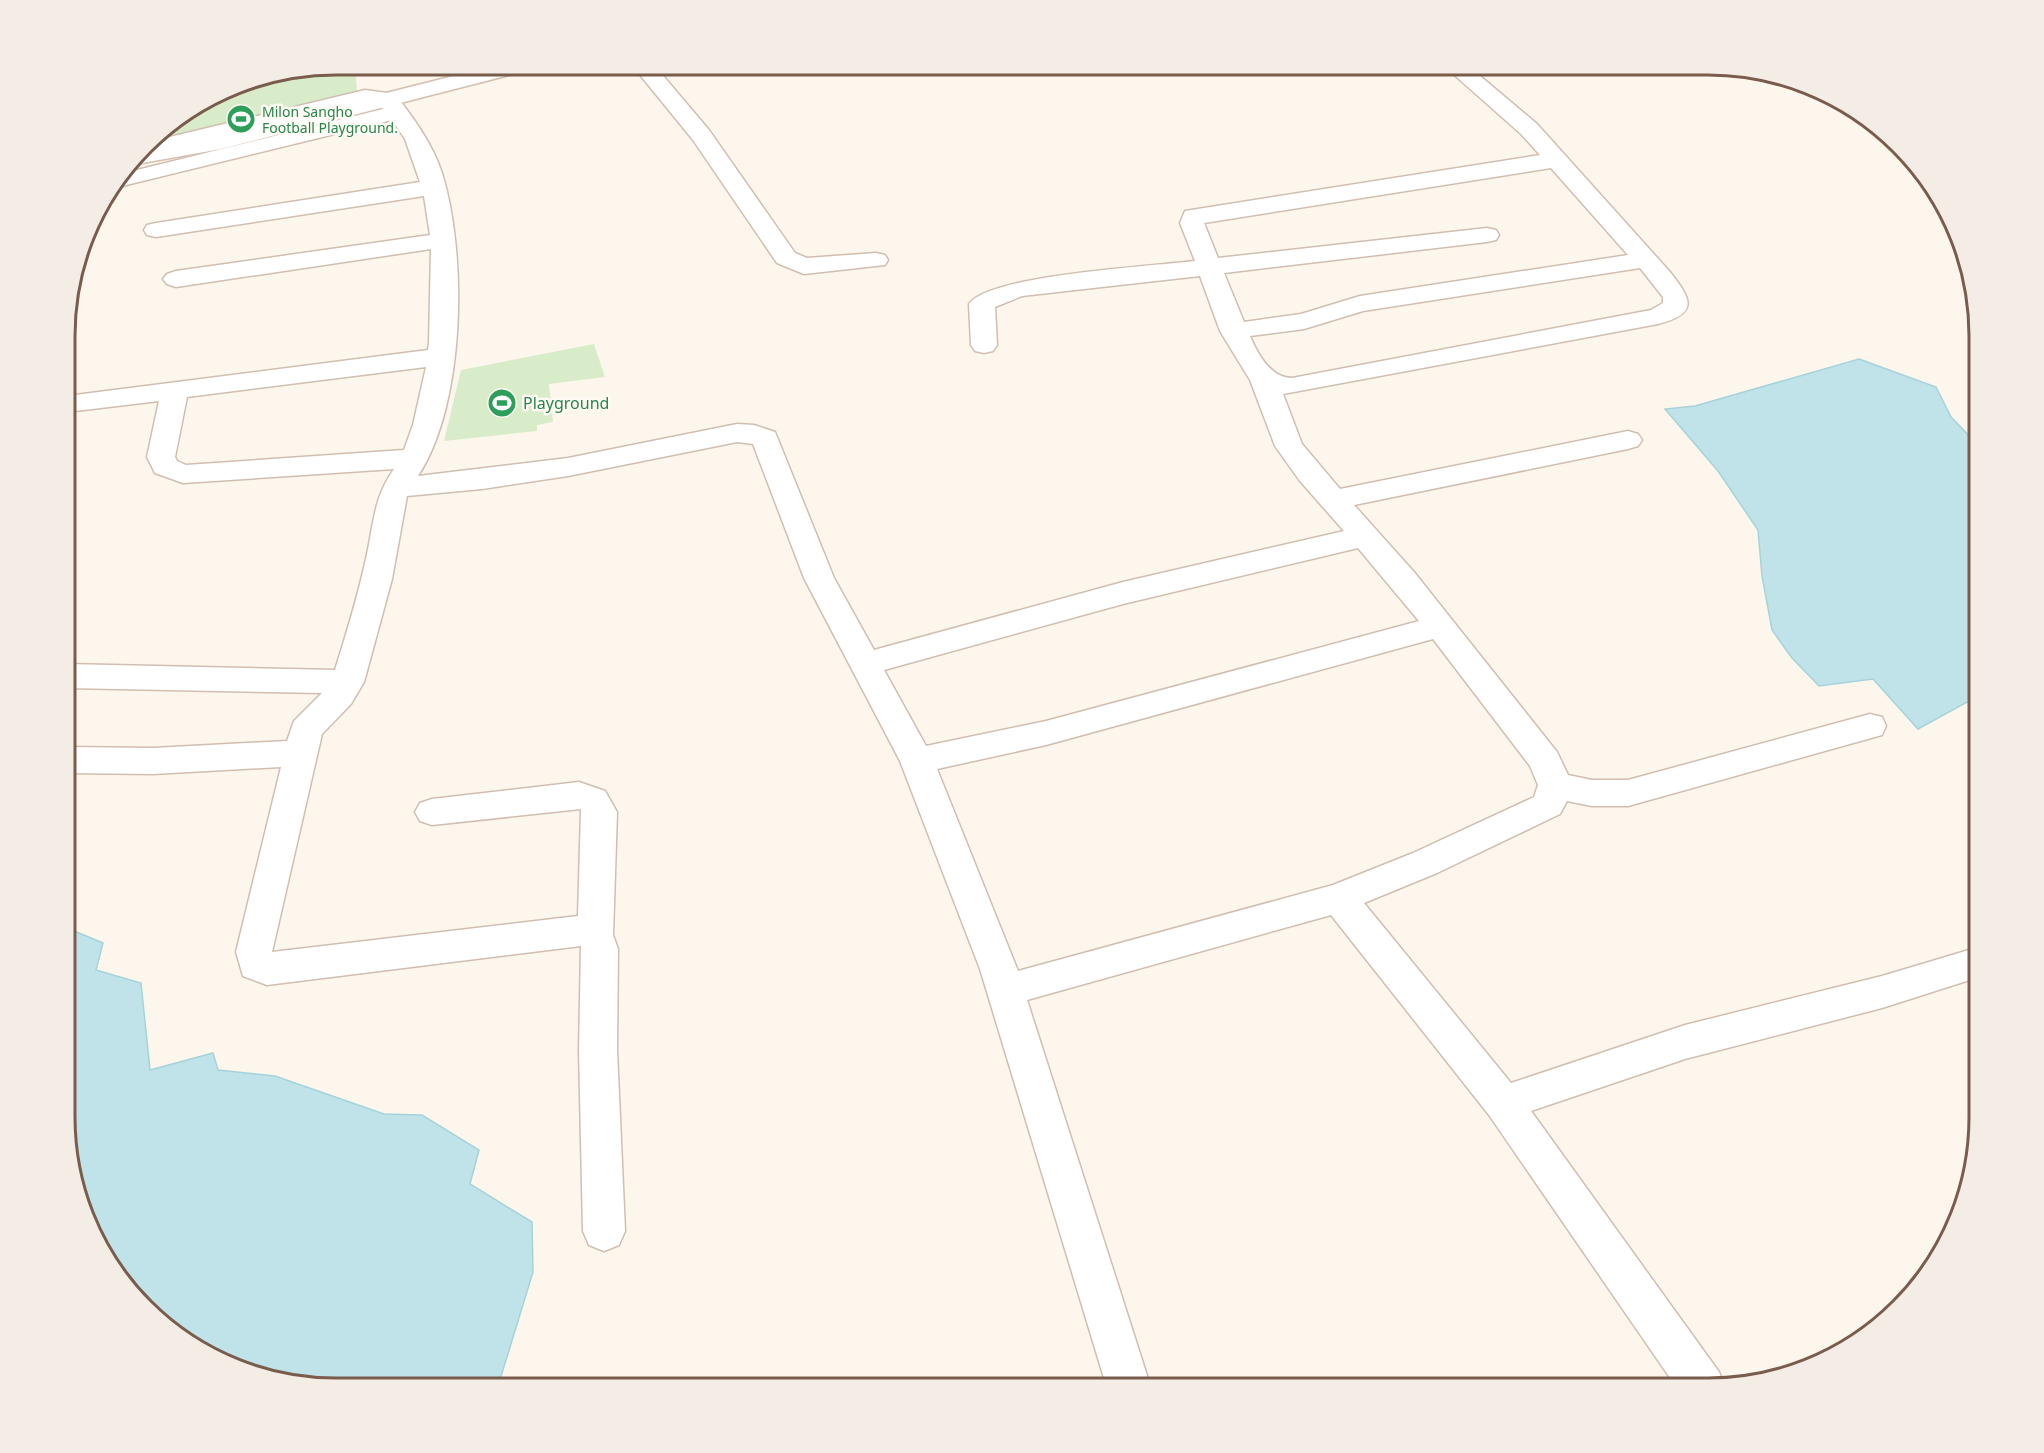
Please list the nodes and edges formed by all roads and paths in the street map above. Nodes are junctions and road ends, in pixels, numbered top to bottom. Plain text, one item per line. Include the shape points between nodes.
1 (489, 75) edge
2 (650, 75) edge
3 (1466, 75) edge
4 (392, 105) junction
5 (156, 147) edge
6 (146, 157) edge
7 (1555, 160) junction
8 (127, 179) edge
9 (433, 187) junction
10 (156, 230) dead end
11 (1487, 235) dead end
12 (444, 240) junction
13 (876, 260) dead end
14 (1646, 261) junction
15 (1210, 266) junction
16 (176, 279) dead end
17 (1233, 331) junction
18 (984, 345) dead end
19 (440, 357) junction
20 (1264, 380) junction
21 (175, 390) junction
22 (75, 403) edge
23 (1628, 441) dead end
24 (415, 458) junction
25 (396, 487) junction
26 (1333, 500) junction
27 (1365, 536) junction
28 (1440, 626) junction
29 (865, 664) junction
30 (75, 676) edge
31 (348, 682) junction
32 (1870, 726) dead end
33 (300, 753) junction
34 (75, 760) edge
35 (917, 761) junction
36 (1555, 785) junction
37 (432, 812) dead end
38 (1339, 898) junction
39 (595, 935) junction
40 (1969, 965) edge
41 (1005, 990) junction
42 (1503, 1103) junction
43 (604, 1231) dead end
44 (1126, 1378) edge
45 (1695, 1378) edge

1 - 4 street
2 - 13 street via 701,135 786,258 804,266
3 - 7 street via 1504,105
4 - 5 street via 376,97 350,100
4 - 6 street
4 - 8 street
4 - 9 street via 417,140
7 - 14 street
7 - 15 street via 1194,216 1192,223
9 - 10 street
9 - 12 street
11 - 15 street
12 - 16 street
12 - 19 street via 444,329
14 - 17 street via 1360,304 1304,321
14 - 20 street via 1676,297 1676,307 1658,316 1292,386 1276,386
15 - 17 street
15 - 18 street via 1018,289 982,304
17 - 20 street
19 - 21 street
19 - 24 street via 436,391
20 - 26 street via 1289,446
21 - 22 street
21 - 24 street via 161,457 165,466 183,474
23 - 26 street
24 - 25 street
25 - 29 street via 478,482 597,463 737,434 765,438 819,578
25 - 31 street via 381,563
26 - 27 street
27 - 28 street
27 - 29 street via 1123,593
28 - 35 street via 1046,733
28 - 36 street via 1545,761
29 - 35 street
30 - 31 street
31 - 33 street via 339,699 306,730
32 - 36 street via 1628,793 1592,793
33 - 34 street via 153,761
33 - 39 street via 254,952 256,965 267,969 581,931
35 - 41 street
36 - 38 street via 1548,805 1405,872
37 - 39 street via 579,795 593,800 600,812
38 - 41 street
38 - 42 street
39 - 43 street via 600,949 598,1050
40 - 42 street via 1881,993 1685,1042
41 - 44 street
42 - 45 street

